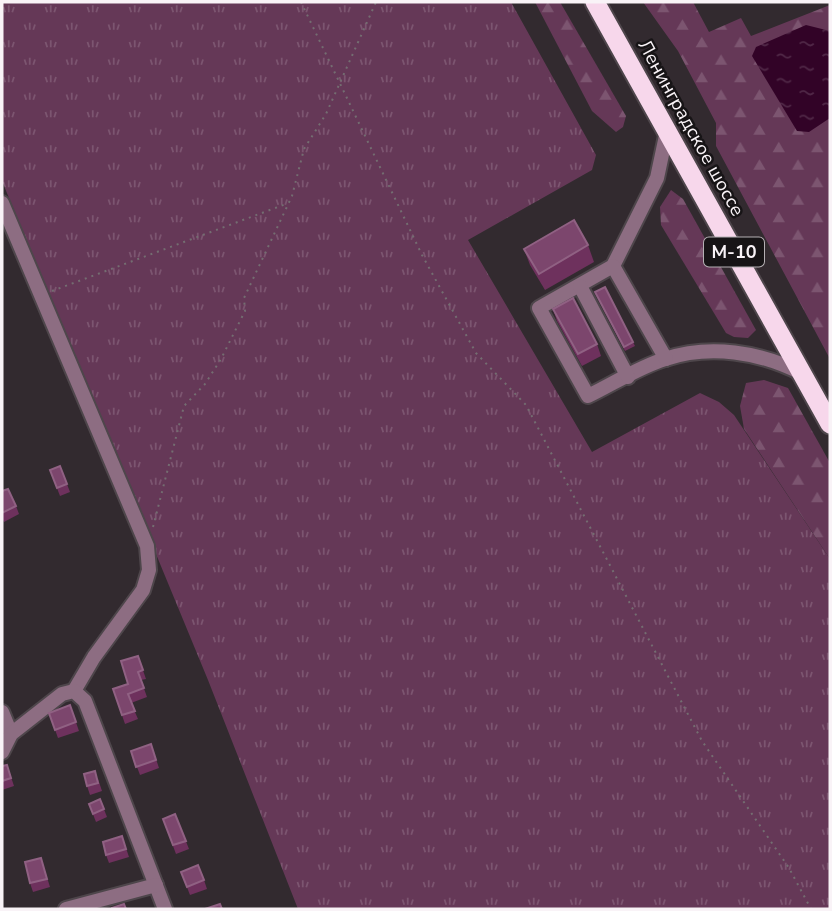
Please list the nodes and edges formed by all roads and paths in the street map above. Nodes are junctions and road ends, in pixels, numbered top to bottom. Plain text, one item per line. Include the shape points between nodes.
1 (301, 2) edge
2 (376, 2) edge
3 (595, 2) edge
4 (608, 2) edge
5 (339, 82) junction
6 (667, 131) junction
7 (2, 203) edge
8 (288, 204) junction
9 (614, 267) junction
10 (580, 286) junction
11 (42, 297) junction
12 (666, 359) junction
13 (801, 373) junction
14 (628, 377) junction
15 (830, 398) edge
16 (830, 424) edge
17 (144, 539) junction
18 (74, 691) junction
19 (2, 712) edge
20 (11, 734) junction
21 (2, 752) edge
22 (156, 885) junction
23 (66, 909) edge
24 (165, 909) edge
25 (811, 909) edge

1 - 5 path
2 - 5 path
3 - 6 highway, Ленинградское шоссе / М-10
4 - 15 highway, Ленинградское шоссе / М-10
5 - 8 path via 304,149
5 - 25 path via 422,255 476,353 526,405 702,741 789,868
6 - 9 street via 657,178
6 - 13 highway, Ленинградское шоссе / М-10
7 - 11 street
8 - 11 path
8 - 17 path via 244,298 240,323 205,384 184,406 158,510
9 - 10 street
9 - 12 street
10 - 14 street
10 - 14 street via 539,308 587,396
11 - 17 street
12 - 13 street via 709,352 746,353 777,360
12 - 14 street
13 - 16 highway, Ленинградское шоссе / М-10
17 - 18 street via 149,570 143,590
18 - 20 street via 62,694
18 - 22 street via 85,701
19 - 20 street
20 - 21 street
22 - 23 street
22 - 24 street

